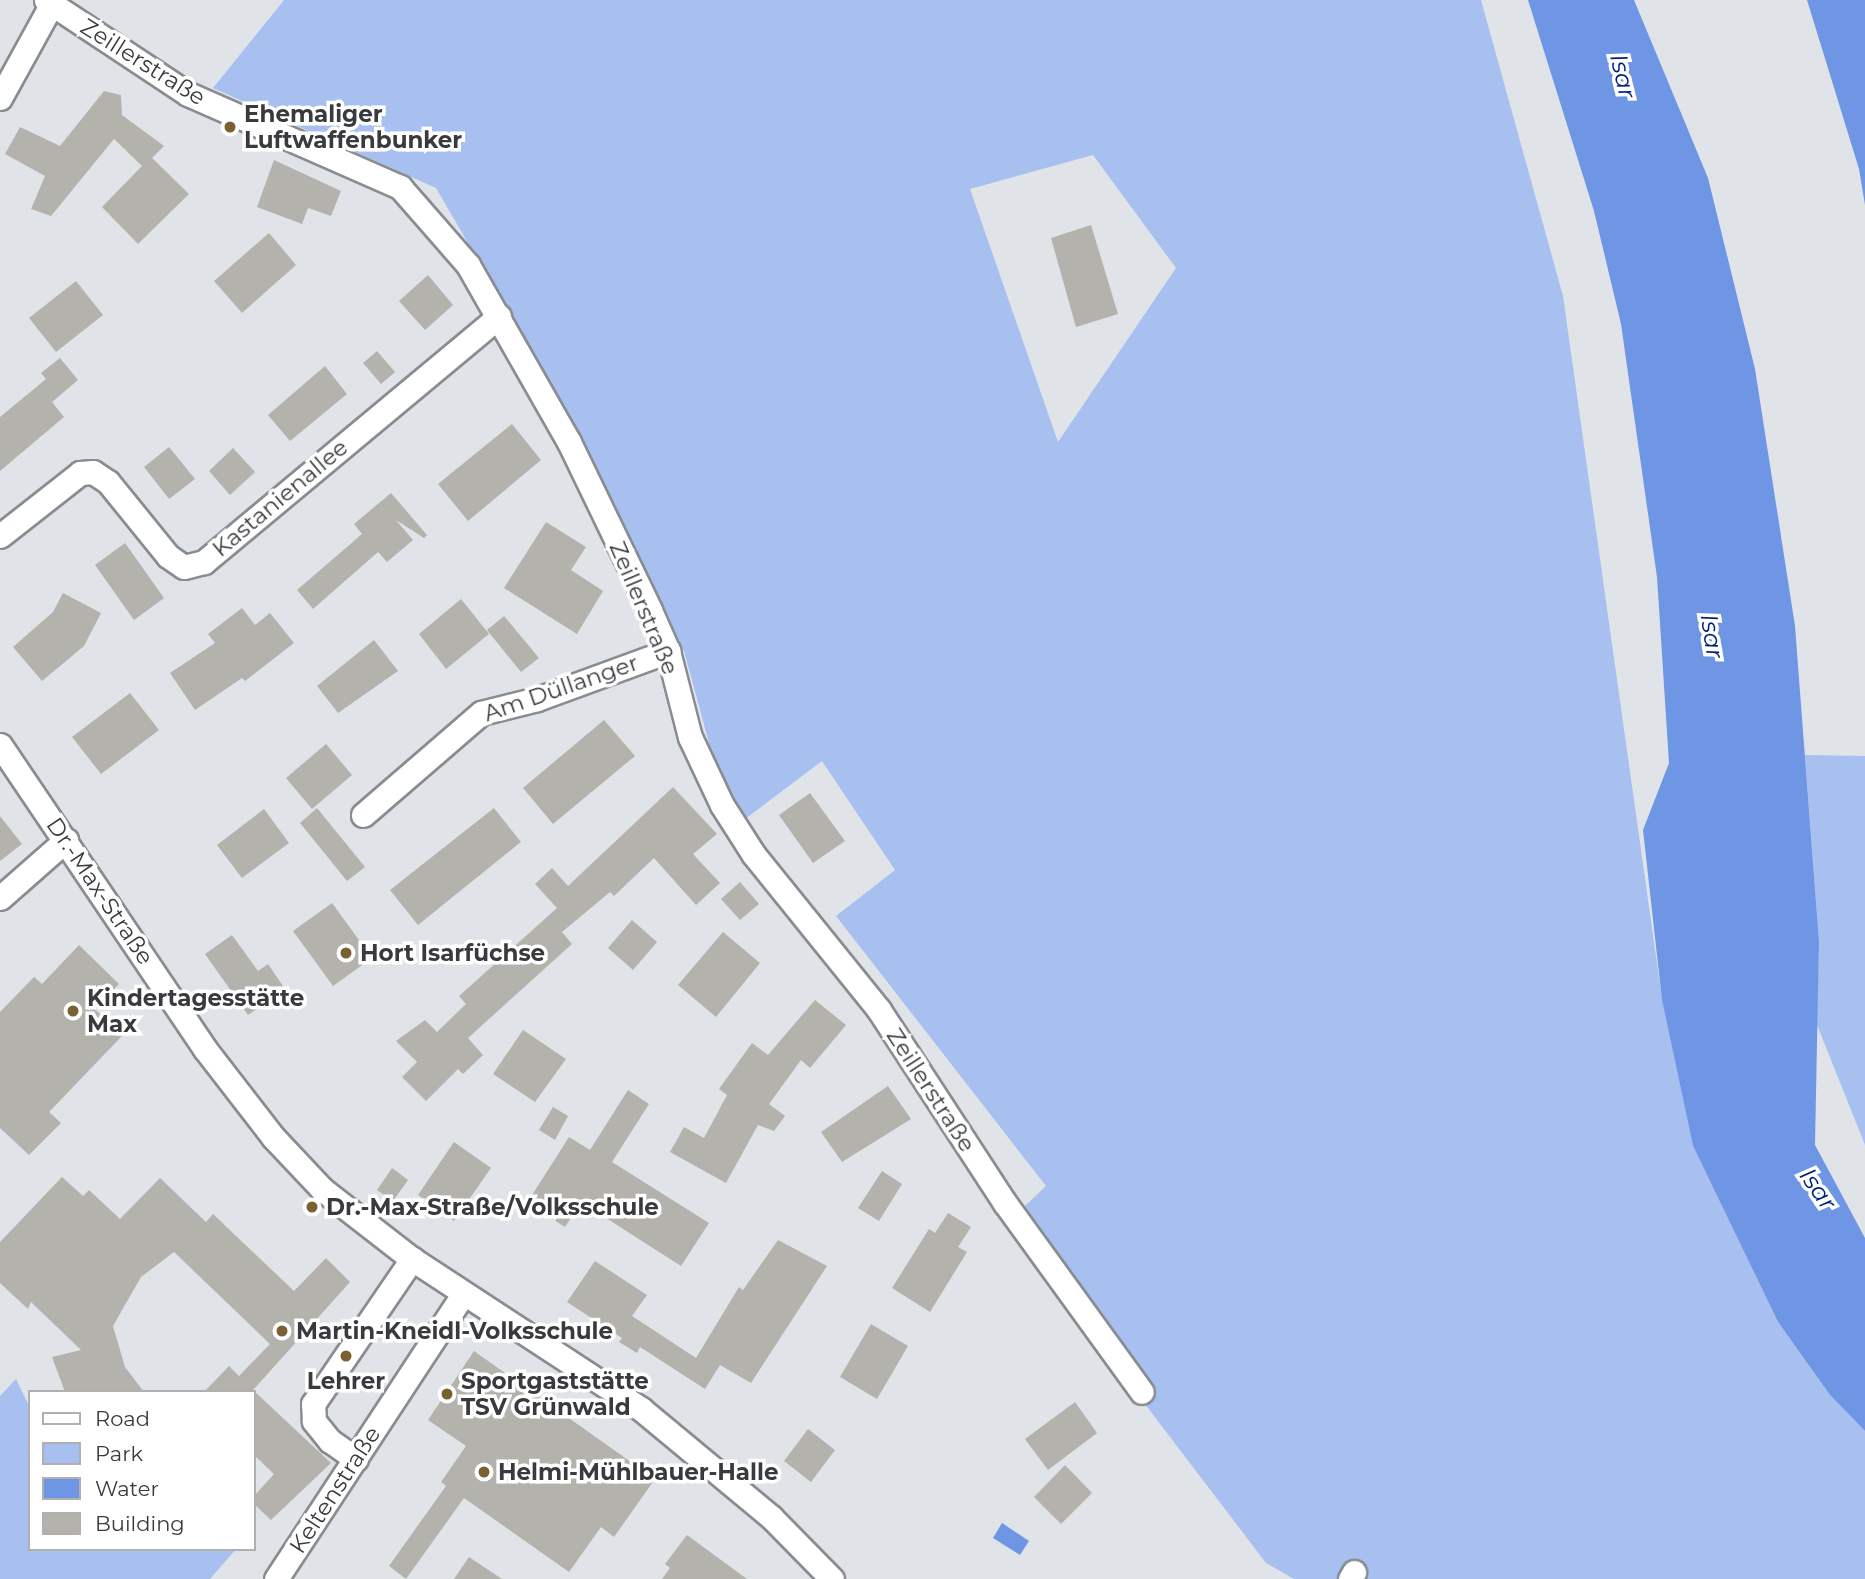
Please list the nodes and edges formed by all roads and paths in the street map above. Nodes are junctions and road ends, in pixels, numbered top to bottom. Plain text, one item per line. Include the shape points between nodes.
1 (48, 3) edge
2 (0, 98) edge
3 (499, 316) junction
4 (0, 536) edge
5 (668, 651) junction
6 (0, 745) edge
7 (363, 815) dead end
8 (66, 840) junction
9 (0, 898) edge
10 (412, 1259) junction
11 (463, 1294) junction
12 (1142, 1392) dead end
13 (356, 1460) junction
14 (276, 1579) edge
15 (832, 1579) edge

1 - 2 street
1 - 3 street, Zeillerstraße via 87,23 188,94 400,187 468,265
3 - 4 street, Kastanienallee via 204,562 184,567 168,556 108,482 93,471 80,473
3 - 5 street, Zeillerstraße via 568,440
5 - 7 street, Am Düllanger via 537,699 481,713
5 - 12 street, Zeillerstraße via 690,737 722,805 754,855 879,1010 1004,1203
6 - 8 street, Dr.-Max-Straße
8 - 9 street
8 - 10 street, Dr.-Max-Straße via 205,1049 273,1137 323,1190
10 - 11 street, Dr.-Max-Straße
10 - 13 street via 313,1404 314,1421 330,1441
11 - 13 street, Keltenstraße
11 - 15 street, Dr.-Max-Straße via 641,1409 771,1517
13 - 14 street, Keltenstraße

